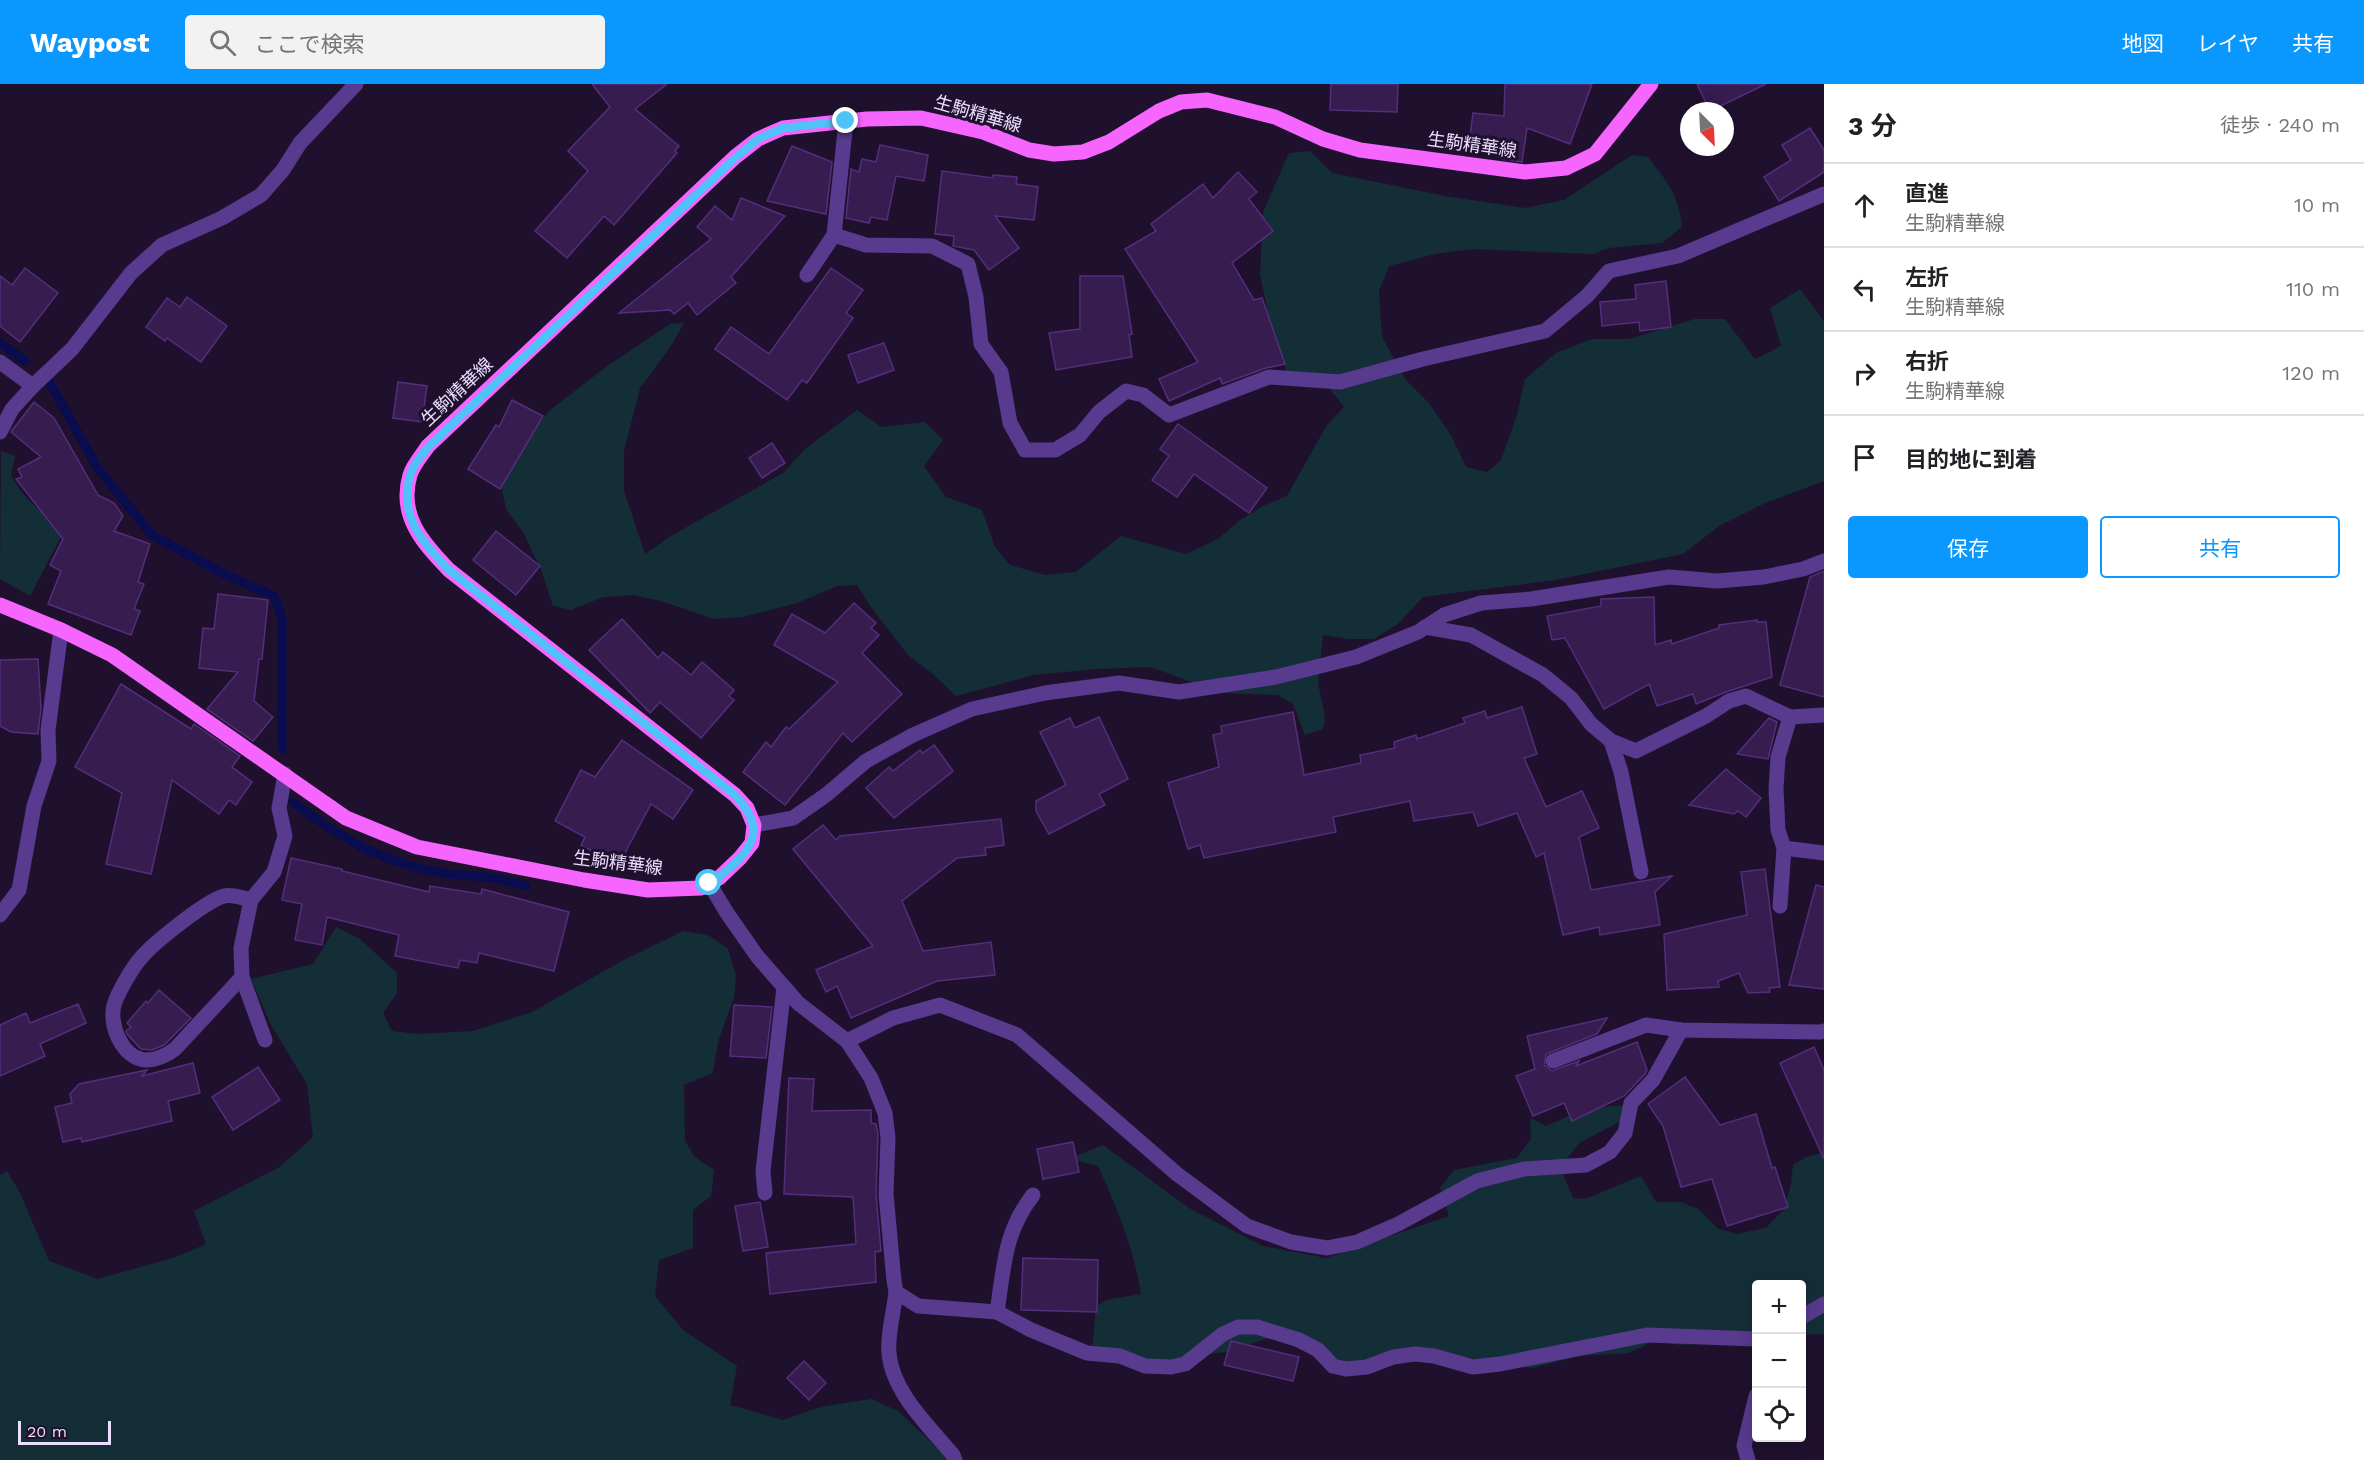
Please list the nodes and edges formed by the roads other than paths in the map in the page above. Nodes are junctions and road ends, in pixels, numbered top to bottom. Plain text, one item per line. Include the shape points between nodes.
1 (356, 84) edge
2 (1651, 84) edge
3 (846, 121) junction
4 (1824, 194) edge
5 (834, 234) junction
6 (807, 275) dead end
7 (0, 362) edge
8 (33, 386) junction
9 (0, 432) edge
10 (1824, 561) edge
11 (0, 605) edge
12 (1425, 627) junction
13 (61, 630) junction
14 (1824, 715) edge
15 (1790, 717) junction
16 (1611, 741) junction
17 (285, 774) junction
18 (754, 825) junction
19 (1784, 848) junction
20 (1824, 853) edge
21 (1641, 872) dead end
22 (709, 883) junction
23 (251, 900) junction
24 (1780, 906) dead end
25 (0, 915) edge
26 (242, 977) junction
27 (784, 987) junction
28 (1681, 1030) junction
29 (1824, 1031) edge
30 (266, 1040) dead end
31 (847, 1041) junction
32 (1553, 1061) dead end
33 (765, 1193) dead end
34 (1034, 1195) dead end
35 (896, 1292) junction
36 (1824, 1304) edge
37 (997, 1312) junction
38 (1806, 1315) edge
39 (1752, 1339) edge
40 (1752, 1413) edge
41 (955, 1460) edge
42 (1748, 1460) edge

1 - 8 street via 300,144 261,195 162,245 131,273 72,349
2 - 3 main road, 生駒精華線 via 1595,154 1566,168 1525,172 1360,150 1323,139 1275,117 1207,100 1180,102 1109,142 1083,152 1054,154 921,118
3 - 5 street
3 - 18 main road, 生駒精華線 via 783,128 742,151 428,447 410,473 412,524 449,570 735,795 747,808
4 - 5 street via 1678,256 1609,271 1587,296 1545,331 1340,382 1269,377 1169,415 1143,395 1126,391 1099,412 1080,435 1055,450 1025,450 1010,423 1001,372 981,344 968,264 932,246 866,245
5 - 6 street
7 - 8 street
8 - 9 street via 12,409
10 - 12 street via 1764,577 1717,581 1670,577 1481,603 1444,615
11 - 13 main road, 生駒精華線
12 - 16 street via 1471,635 1543,675
12 - 18 street via 1356,657 1276,677 1179,692 1119,683 1045,693 972,710 913,735 866,761 793,818
13 - 17 main road, 生駒精華線 via 112,654
13 - 25 street via 52,686 49,761 34,806 19,890
14 - 15 street
15 - 16 street via 1746,696 1729,701 1636,751
15 - 19 street via 1778,758 1776,789 1778,830
16 - 21 street
17 - 22 main road, 生駒精華線 via 346,818 417,847 648,890 701,888
17 - 23 street via 279,808 285,836 274,872
18 - 22 main road, 生駒精華線 via 752,843 719,878
19 - 20 street
19 - 24 street
22 - 27 street via 757,956
23 - 26 street via 241,948
23 - 26 street via 226,896 207,903 140,958 114,1004 114,1027 133,1055 145,1060 165,1056
26 - 30 street
27 - 31 street via 798,1003
27 - 33 street via 763,1171
28 - 29 street
28 - 31 street via 1653,1080 1631,1103 1624,1133 1610,1152 1586,1165 1524,1169 1477,1181 1398,1224 1357,1242 1327,1248 1291,1242 1246,1226 1176,1174 1017,1035 940,1005 893,1018
28 - 32 street via 1647,1025
31 - 35 street via 871,1078 885,1113 886,1194
34 - 37 street via 1019,1213 1009,1238
35 - 37 street via 918,1306
35 - 41 street via 888,1352 894,1373 902,1390
36 - 38 street
37 - 39 street via 1087,1353 1120,1356 1145,1366 1171,1367 1185,1364 1238,1327 1299,1340 1318,1350 1334,1366 1346,1370 1415,1354 1473,1367 1500,1364 1647,1335
40 - 42 street via 1744,1446

